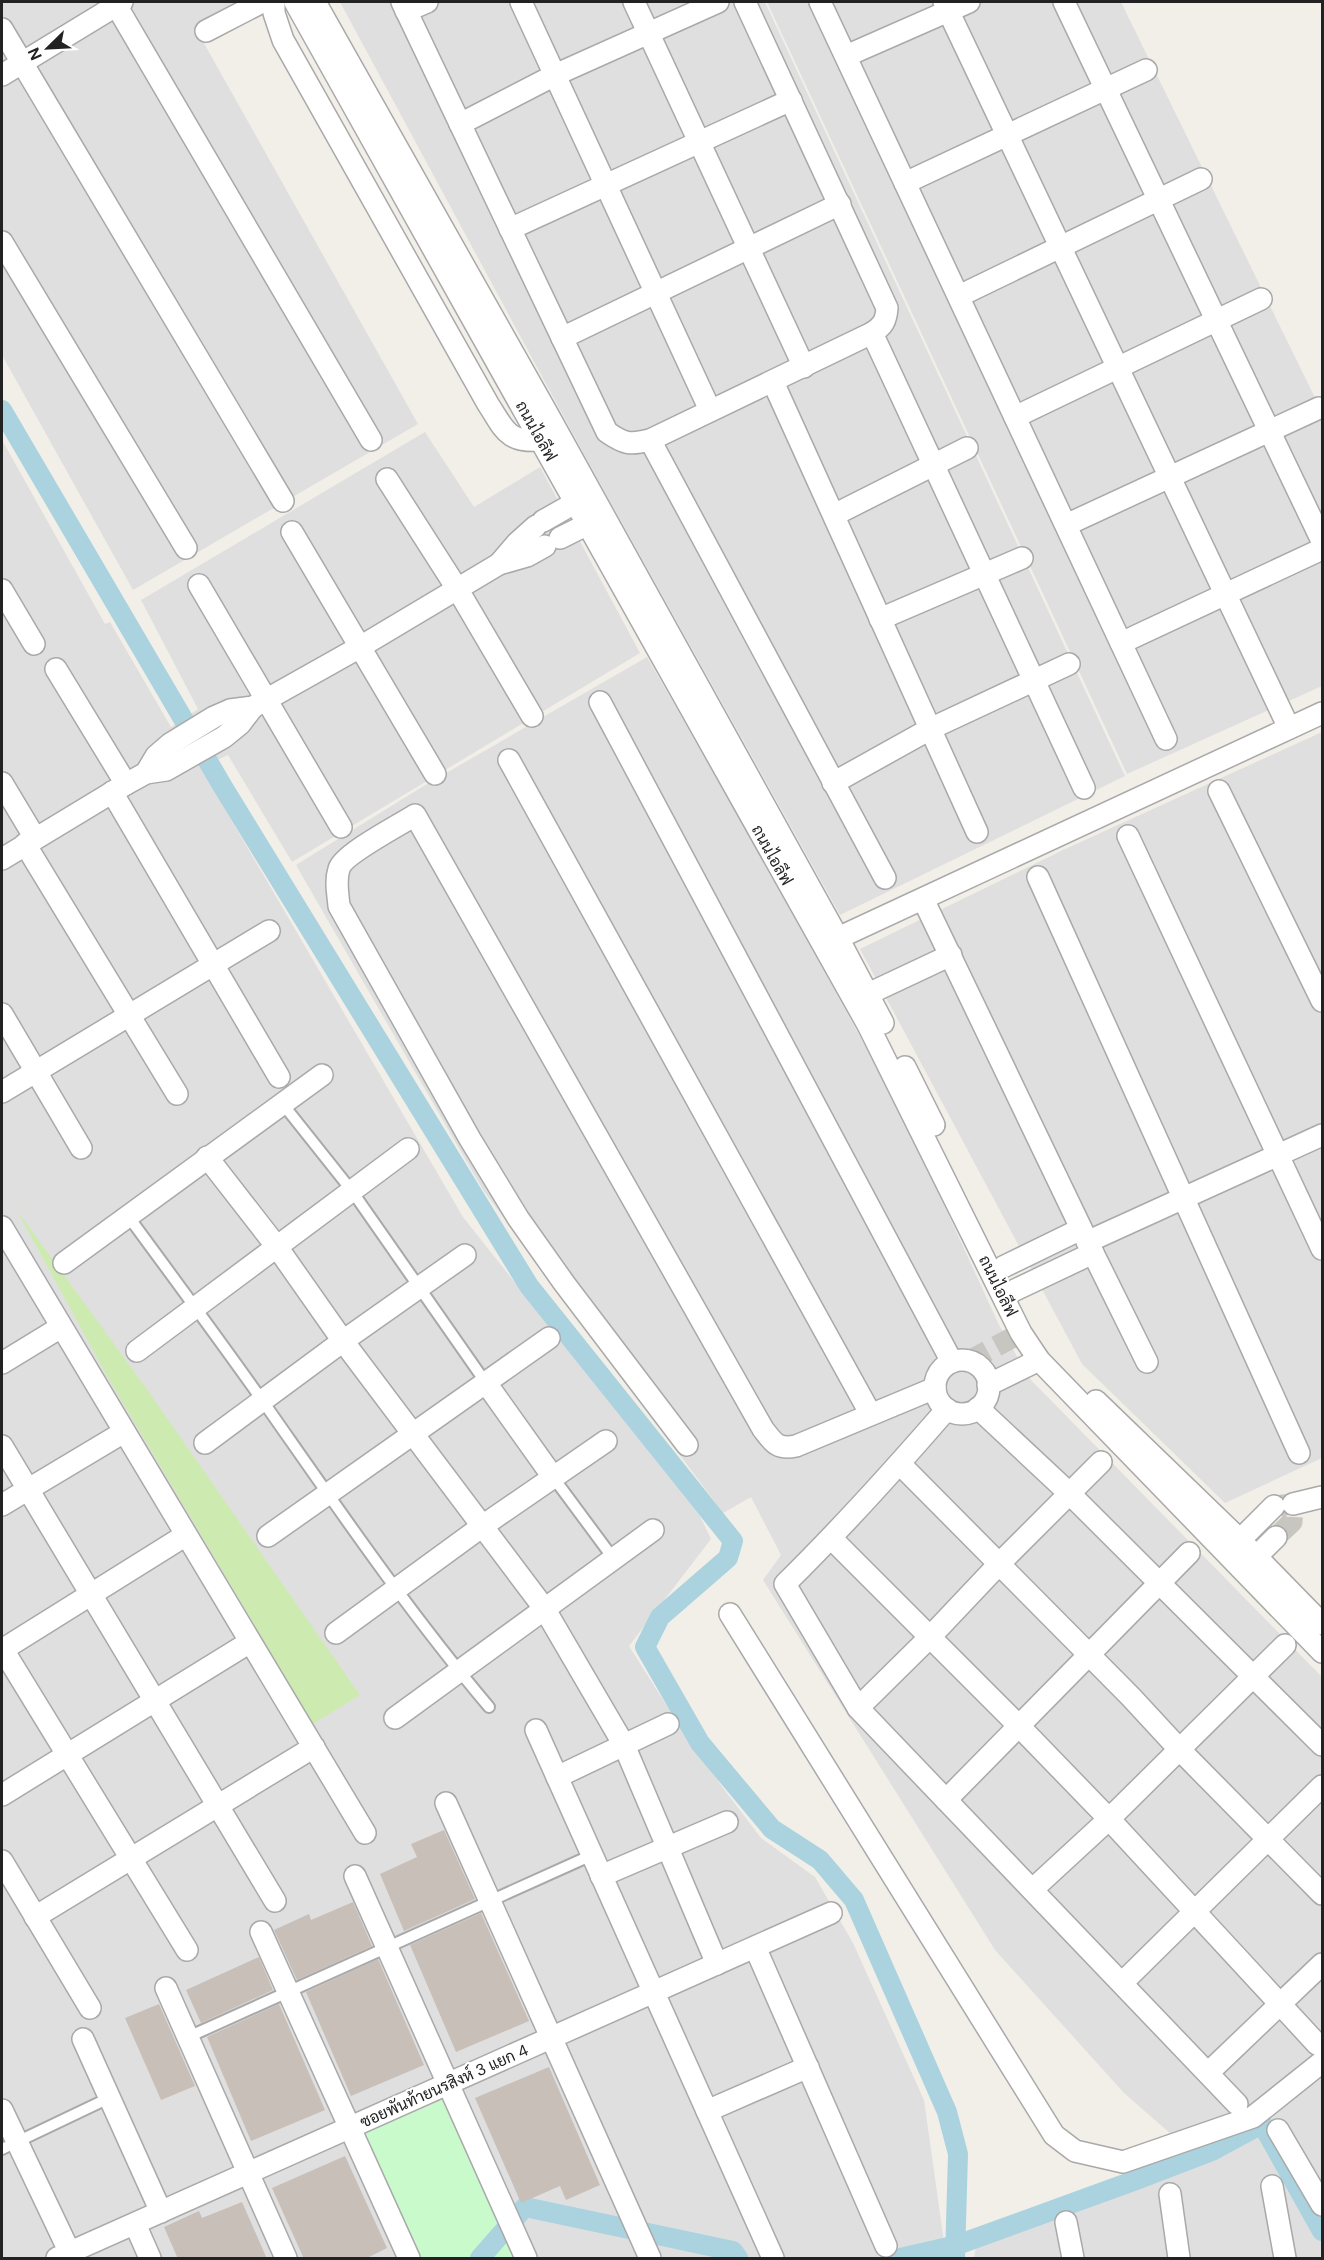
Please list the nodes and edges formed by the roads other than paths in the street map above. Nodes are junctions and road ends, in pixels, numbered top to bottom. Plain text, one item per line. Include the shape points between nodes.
1 (262, 2) edge
2 (274, 2) edge
3 (295, 2) edge
4 (315, 2) edge
5 (427, 2) edge
6 (521, 2) edge
7 (634, 2) edge
8 (718, 2) edge
9 (745, 2) edge
10 (820, 2) edge
11 (969, 2) edge
12 (1064, 2) edge
13 (119, 3) edge
14 (404, 6) edge
15 (946, 6) edge
16 (2, 29) edge
17 (206, 32) dead end
18 (649, 34) junction
19 (846, 56) junction
20 (22, 62) junction
21 (1146, 70) dead end
22 (2, 75) edge
23 (555, 75) junction
24 (1106, 89) junction
25 (791, 100) junction
26 (460, 124) junction
27 (1007, 135) junction
28 (700, 142) junction
29 (1201, 179) dead end
30 (905, 183) junction
31 (606, 185) junction
32 (1159, 200) junction
33 (840, 204) junction
34 (510, 229) junction
35 (2, 242) edge
36 (1061, 247) junction
37 (749, 248) junction
38 (656, 292) junction
39 (959, 296) junction
40 (1261, 299) dead end
41 (1217, 320) junction
42 (872, 333) junction
43 (562, 338) junction
44 (804, 367) junction
45 (1118, 368) junction
46 (773, 382) junction
47 (1319, 408) dead end
48 (711, 410) junction
49 (1015, 417) junction
50 (1270, 431) junction
51 (371, 440) dead end
52 (542, 440) junction
53 (650, 440) junction
54 (967, 448) dead end
55 (934, 466) junction
56 (1170, 477) junction
57 (387, 479) dead end
58 (583, 498) junction
59 (283, 501) dead end
60 (834, 515) junction
61 (596, 520) junction
62 (1066, 525) junction
63 (292, 532) dead end
64 (1323, 541) edge
65 (186, 548) dead end
66 (1323, 549) edge
67 (1022, 558) dead end
68 (499, 564) junction
69 (984, 574) junction
70 (199, 585) dead end
71 (2, 590) edge
72 (458, 590) junction
73 (1226, 595) junction
74 (880, 619) junction
75 (1121, 643) junction
76 (34, 644) dead end
77 (360, 647) junction
78 (1069, 664) dead end
79 (56, 669) dead end
80 (1034, 680) junction
81 (600, 702) dead end
82 (260, 703) junction
83 (1323, 713) edge
84 (532, 716) dead end
85 (1289, 728) junction
86 (930, 729) junction
87 (1166, 739) dead end
88 (509, 760) dead end
89 (146, 773) junction
90 (435, 774) dead end
91 (2, 783) edge
92 (833, 783) junction
93 (119, 788) junction
94 (1084, 788) dead end
95 (1219, 791) dead end
96 (341, 827) dead end
97 (977, 832) dead end
98 (1128, 836) dead end
99 (30, 841) junction
100 (2, 859) edge
101 (1038, 877) dead end
102 (885, 878) dead end
103 (923, 899) junction
104 (269, 931) dead end
105 (838, 938) junction
106 (951, 955) junction
107 (213, 964) junction
108 (868, 994) junction
109 (1323, 1001) edge
110 (2, 1014) edge
111 (129, 1015) junction
112 (36, 1072) junction
113 (322, 1075) dead end
114 (279, 1077) dead end
115 (2, 1092) edge
116 (177, 1094) dead end
117 (282, 1103) junction
118 (1323, 1135) edge
119 (81, 1148) dead end
120 (408, 1149) dead end
121 (1279, 1155) junction
122 (207, 1157) junction
123 (352, 1191) junction
124 (1182, 1199) junction
125 (128, 1216) junction
126 (3, 1234) edge
127 (1087, 1241) junction
128 (277, 1247) junction
129 (1323, 1249) edge
130 (465, 1255) dead end
131 (64, 1263) dead end
132 (1003, 1267) junction
133 (419, 1287) junction
134 (1015, 1290) junction
135 (195, 1308) junction
136 (61, 1327) junction
137 (549, 1338) dead end
138 (343, 1341) junction
139 (137, 1351) dead end
140 (1038, 1360) junction
141 (952, 1362) junction
142 (1147, 1362) dead end
143 (2, 1363) edge
144 (486, 1383) junction
145 (988, 1385) junction
146 (935, 1388) junction
147 (262, 1401) junction
148 (978, 1408) junction
149 (947, 1409) junction
150 (870, 1413) junction
151 (124, 1432) junction
152 (414, 1433) junction
153 (606, 1441) dead end
154 (205, 1443) dead end
155 (687, 1445) dead end
156 (2, 1446) edge
157 (1299, 1453) dead end
158 (1101, 1462) dead end
159 (900, 1464) junction
160 (553, 1477) junction
161 (28, 1490) junction
162 (1070, 1494) junction
163 (327, 1495) junction
164 (1323, 1497) edge
165 (2, 1505) edge
166 (484, 1525) junction
167 (652, 1530) dead end
168 (186, 1534) junction
169 (268, 1536) dead end
170 (1276, 1537) tunnel mouth
171 (831, 1538) junction
172 (1240, 1540) junction
173 (1189, 1553) dead end
174 (1256, 1557) junction
175 (613, 1558) junction
176 (1000, 1563) junction
177 (1160, 1582) junction
178 (397, 1588) junction
179 (91, 1594) junction
180 (544, 1608) junction
181 (730, 1614) dead end
182 (1323, 1624) edge
183 (336, 1632) dead end
184 (930, 1637) junction
185 (250, 1642) junction
186 (1285, 1645) dead end
187 (2, 1649) edge
188 (1323, 1652) edge
189 (1088, 1654) junction
190 (459, 1671) junction
191 (1254, 1676) junction
192 (155, 1701) junction
193 (489, 1707) dead end
194 (858, 1708) junction
195 (395, 1718) dead end
196 (668, 1724) dead end
197 (1018, 1725) junction
198 (536, 1730) dead end
199 (624, 1745) junction
200 (1323, 1745) edge
201 (314, 1748) junction
202 (1180, 1750) junction
203 (67, 1755) junction
204 (557, 1778) junction
205 (1323, 1786) edge
206 (2, 1795) edge
207 (946, 1800) junction
208 (446, 1803) dead end
209 (218, 1806) junction
210 (1109, 1819) junction
211 (727, 1822) dead end
212 (365, 1833) dead end
213 (1270, 1838) junction
214 (667, 1847) junction
215 (592, 1855) junction
216 (131, 1859) junction
217 (2, 1861) edge
218 (355, 1876) dead end
219 (601, 1876) junction
220 (1033, 1889) junction
221 (1323, 1894) edge
222 (275, 1901) dead end
223 (490, 1901) junction
224 (1195, 1911) junction
225 (831, 1913) dead end
226 (35, 1917) junction
227 (261, 1932) dead end
228 (386, 1947) junction
229 (755, 1947) junction
230 (187, 1950) dead end
231 (717, 1964) junction
232 (1323, 1964) edge
233 (1122, 1983) junction
234 (166, 1988) dead end
235 (288, 1991) junction
236 (654, 1993) junction
237 (1281, 2004) junction
238 (90, 2008) dead end
239 (188, 2037) junction
240 (552, 2038) junction
241 (82, 2039) dead end
242 (1320, 2053) edge
243 (808, 2067) junction
244 (1208, 2073) junction
245 (448, 2084) junction
246 (110, 2098) junction
247 (1237, 2104) dead end
248 (2, 2110) edge
249 (707, 2111) junction
250 (349, 2128) junction
251 (1278, 2130) dead end
252 (9, 2145) edge
253 (248, 2173) junction
254 (1272, 2186) dead end
255 (1170, 2194) dead end
256 (1323, 2205) edge
257 (161, 2212) junction
258 (1066, 2222) dead end
259 (135, 2224) junction
260 (886, 2246) dead end
261 (63, 2256) edge
262 (150, 2259) edge
263 (286, 2259) edge
264 (409, 2259) edge
265 (526, 2259) edge
266 (650, 2259) edge
267 (773, 2259) edge
268 (1073, 2259) edge
269 (1179, 2259) edge
270 (1286, 2259) edge

1 - 17 street
2 - 52 street via 283,40 488,404 516,439
3 - 52 street, ถนนไอลีฟ
4 - 58 street, ถนนไอลีฟ
5 - 14 street
6 - 23 street
7 - 18 street
8 - 18 street
9 - 25 street
10 - 19 street
11 - 15 street
12 - 24 street
13 - 20 street
13 - 51 street
14 - 26 street
15 - 19 street
15 - 27 street
16 - 20 street
18 - 23 street
18 - 28 street
19 - 30 street
20 - 22 street
20 - 59 street
21 - 24 street
23 - 26 street
23 - 31 street
24 - 27 street
24 - 32 street
25 - 28 street
25 - 33 street
26 - 34 street
27 - 30 street
27 - 36 street
28 - 31 street
28 - 37 street
29 - 32 street
30 - 39 street
31 - 34 street
31 - 38 street
32 - 36 street
32 - 41 street
33 - 37 street
33 - 42 street via 887,308 882,326
34 - 43 street
35 - 65 street
36 - 39 street
36 - 45 street
37 - 38 street
37 - 44 street
38 - 43 street
38 - 48 street
39 - 49 street
40 - 41 street
41 - 45 street
41 - 50 street
42 - 44 street
42 - 55 street
43 - 53 street via 607,432 634,444
44 - 46 street
45 - 49 street
45 - 56 street
46 - 48 street
46 - 60 street
47 - 50 street
48 - 53 street
49 - 62 street
50 - 56 street
50 - 64 street
52 - 58 street, ถนนไอลีฟ
53 - 92 street
54 - 55 street
55 - 60 street
55 - 69 street
56 - 62 street
56 - 73 street
57 - 72 street
58 - 61 street, ถนนไอลีฟ
58 - 68 street via 540,523
60 - 74 street
61 - 68 street via 526,556
61 - 105 street, ถนนไอลีฟ
61 - 140 street, ถนนไอลีฟ via 822,946 868,1024
62 - 75 street
63 - 77 street
66 - 73 street
67 - 69 street
68 - 72 street
69 - 74 street
69 - 80 street
70 - 82 street
71 - 76 street
72 - 77 street
72 - 84 street
73 - 75 street
73 - 85 street
74 - 86 street
75 - 87 street
77 - 82 street
77 - 90 street
78 - 80 street
79 - 93 street
80 - 86 street
80 - 94 street
81 - 141 street
82 - 89 street via 224,737 166,770
82 - 89 street via 214,717 170,744 156,756
82 - 96 street
83 - 85 street
85 - 103 street
86 - 92 street
86 - 97 street
88 - 150 street
89 - 93 street
91 - 99 street
92 - 102 street
93 - 99 street
93 - 107 street
95 - 109 street
98 - 121 street
99 - 100 street
99 - 111 street
101 - 124 street
103 - 105 street
103 - 106 street
104 - 107 street
105 - 108 street, ถนนไอลีฟ
106 - 108 street
106 - 127 street
107 - 111 street
107 - 114 street
108 - 132 street, ถนนไอลีฟ
110 - 112 street
111 - 112 street
111 - 116 street
112 - 115 street
112 - 119 street
113 - 117 street
117 - 122 street
117 - 123 lane
118 - 121 street
120 - 123 street
121 - 124 street
121 - 129 street
122 - 125 street
122 - 128 street
123 - 128 street
123 - 133 lane
124 - 127 street
124 - 157 street
125 - 131 street
125 - 135 lane
126 - 136 street
127 - 132 street
127 - 134 street
127 - 142 street
128 - 135 street
128 - 138 street
130 - 133 street
132 - 134 street, ถนนไอลีฟ
133 - 138 street
133 - 144 lane
134 - 172 street, ถนนไอลีฟ via 1051,1355
135 - 139 street
135 - 147 lane
136 - 143 street
136 - 151 street
137 - 144 street
138 - 147 street
138 - 152 street
140 - 145 street
140 - 188 street, ถนนไอลีฟ
141 - 145 street via 976,1364 987,1377
141 - 146 street via 939,1372
144 - 152 street
144 - 160 street
145 - 148 street
146 - 149 street
146 - 150 street
147 - 154 street
147 - 163 lane
148 - 149 street via 963,1413
148 - 162 street
149 - 159 street
150 - 155 street via 786,1448 775,1444 415,815 339,866 339,906 518,1218
151 - 161 street
151 - 168 street
152 - 163 street
152 - 166 street
153 - 160 street
156 - 161 street
158 - 162 street
159 - 171 street
159 - 176 street
160 - 166 street
160 - 175 lane
161 - 165 street
161 - 179 street
162 - 176 street
162 - 177 street
163 - 169 street
163 - 178 lane
164 - 172 street via 1284,1505
166 - 178 street
166 - 180 street
167 - 175 street
168 - 179 street
168 - 185 street
170 - 174 street
171 - 184 street
171 - 194 street via 785,1584
172 - 174 street, ถนนไอลีฟ
173 - 177 street
174 - 182 street, ถนนไอลีฟ
175 - 180 street
176 - 184 street
176 - 189 street
177 - 189 street
177 - 191 street
178 - 183 street
178 - 190 lane
179 - 187 street
179 - 192 street
180 - 190 street
180 - 199 street
181 - 242 street via 1054,2135 1075,2151 1123,2162 1253,2117
184 - 194 street
184 - 197 street
185 - 192 street
185 - 201 street
186 - 191 street
187 - 203 street
189 - 197 street
189 - 202 street
190 - 193 lane
190 - 195 street
191 - 200 street
191 - 202 street
192 - 203 street
192 - 209 street
194 - 207 street
196 - 199 street
197 - 207 street
197 - 210 street
198 - 204 street
199 - 204 street
199 - 214 street
201 - 209 street
201 - 212 street
202 - 210 street
202 - 213 street
203 - 206 street
203 - 216 street
204 - 215 street
205 - 213 street
207 - 220 street
208 - 223 street
209 - 216 street
209 - 222 street
210 - 220 street
210 - 224 street
211 - 214 street
213 - 221 street
213 - 224 street
214 - 219 street
214 - 231 street
215 - 219 street
215 - 223 lane
216 - 226 street
216 - 230 street
217 - 226 street
218 - 228 street
219 - 236 street
220 - 233 street
223 - 228 lane
223 - 240 street
224 - 233 street
224 - 237 street
225 - 229 street, ซอยพันท้ายนรสิงห์ 3 แยก 4
226 - 238 street
227 - 235 street
228 - 235 lane
228 - 245 street
229 - 231 street, ซอยพันท้ายนรสิงห์ 3 แยก 4
229 - 243 street
231 - 236 street, ซอยพันท้ายนรสิงห์ 3 แยก 4
232 - 237 street
233 - 244 street
234 - 239 street
235 - 239 lane
235 - 250 street
236 - 240 street, ซอยพันท้ายนรสิงห์ 3 แยก 4
236 - 249 street
237 - 242 street
237 - 244 street
239 - 253 street
240 - 245 street, ซอยพันท้ายนรสิงห์ 3 แยก 4
240 - 266 street
241 - 246 street
243 - 249 street
243 - 260 street
244 - 247 street
245 - 250 street, ซอยพันท้ายนรสิงห์ 3 แยก 4
245 - 265 street
246 - 252 lane
246 - 257 street
248 - 252 street
249 - 267 street
250 - 253 street, ซอยพันท้ายนรสิงห์ 3 แยก 4
250 - 264 street
251 - 256 street
252 - 261 street
253 - 257 street, ซอยพันท้ายนรสิงห์ 3 แยก 4
253 - 263 street
254 - 270 street
255 - 269 street
257 - 259 street, ซอยพันท้ายนรสิงห์ 3 แยก 4
258 - 268 street
259 - 261 street, ซอยพันท้ายนรสิงห์ 3 แยก 4
259 - 262 street

